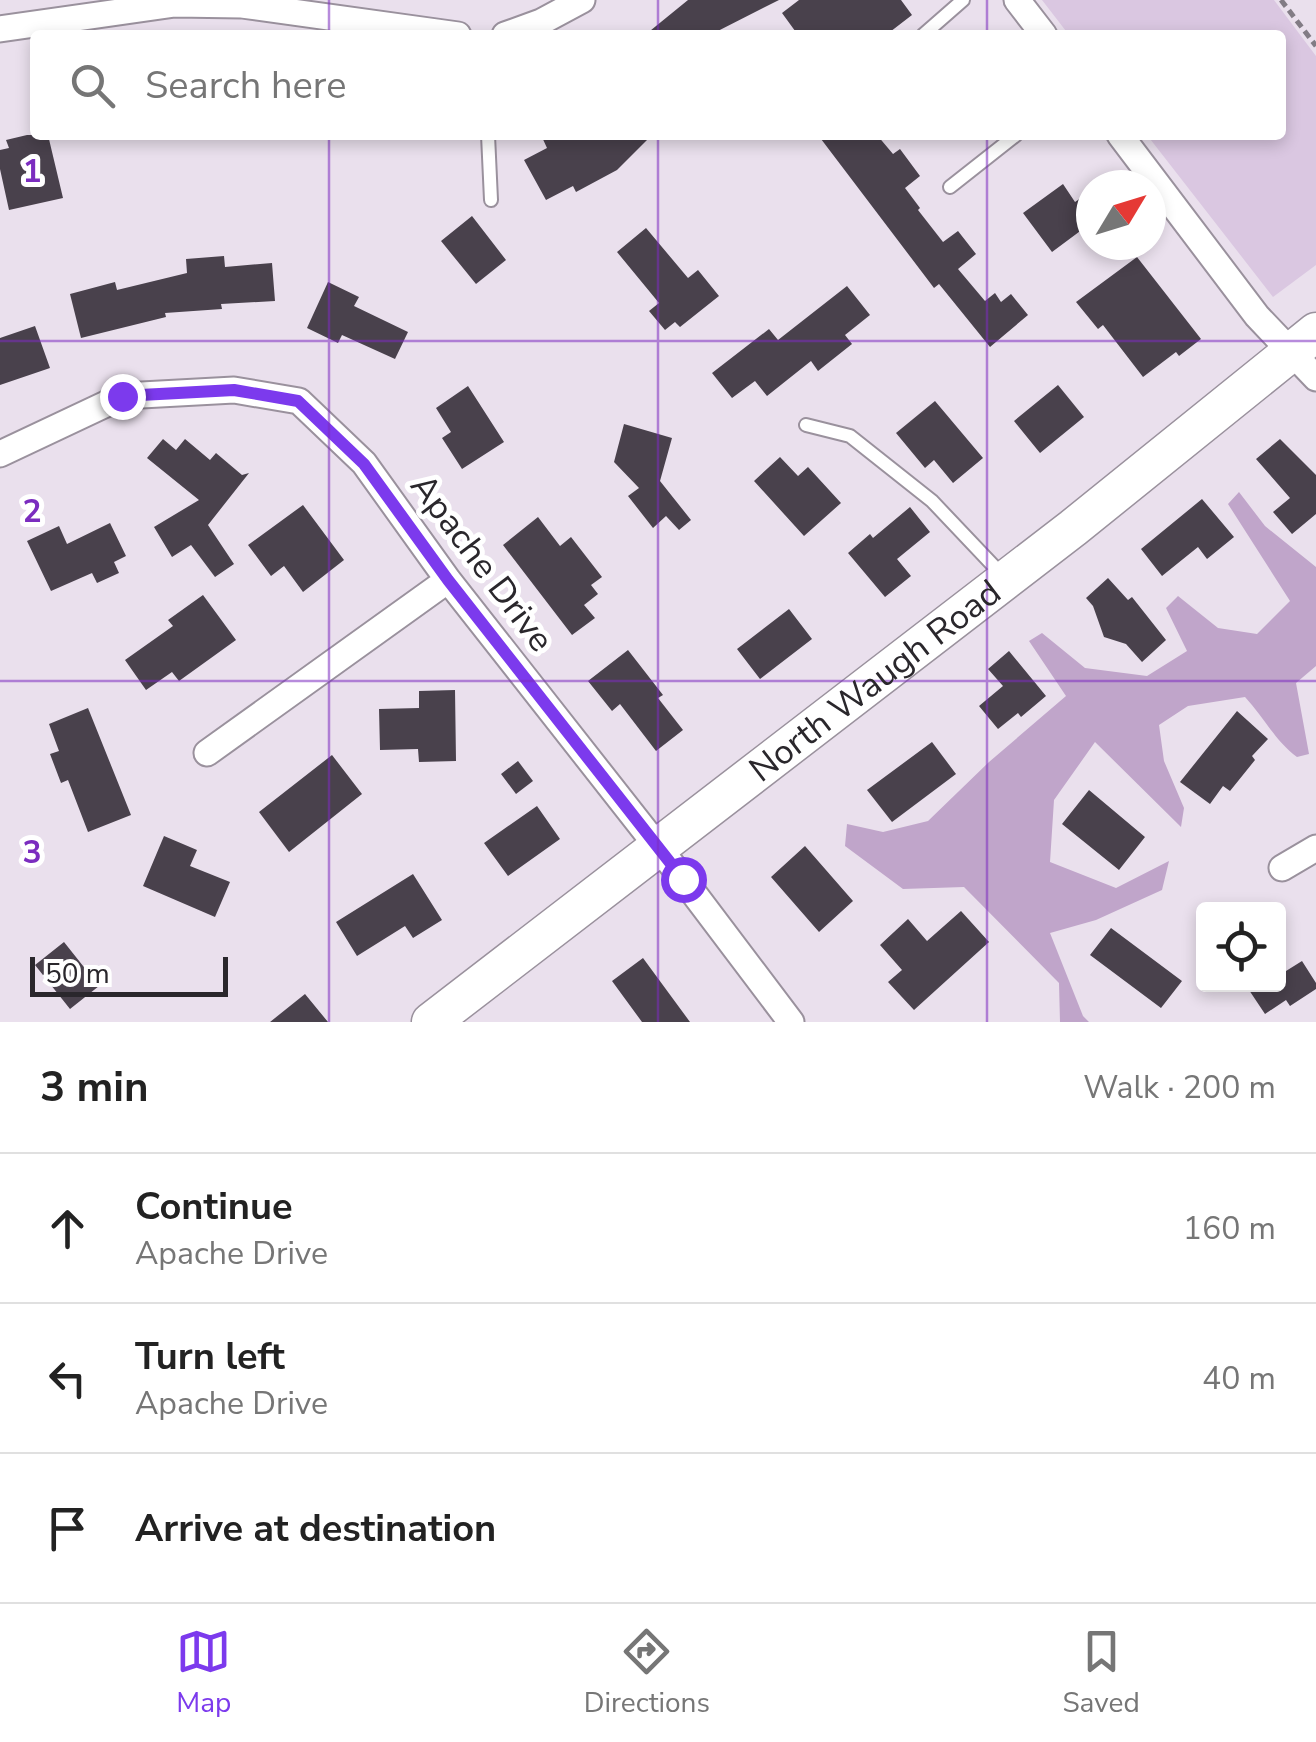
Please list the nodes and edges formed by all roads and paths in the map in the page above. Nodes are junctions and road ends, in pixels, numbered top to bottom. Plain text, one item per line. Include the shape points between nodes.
1 (582, 0) edge
2 (962, 0) edge
3 (1017, 0) edge
4 (1281, 0) edge
5 (0, 29) edge
6 (422, 30) edge
7 (519, 30) edge
8 (929, 30) edge
9 (1040, 30) edge
10 (1316, 46) edge
11 (488, 140) edge
12 (1010, 140) edge
13 (1124, 140) edge
14 (950, 187) dead end
15 (491, 200) dead end
16 (1308, 354) edge
17 (806, 425) dead end
18 (0, 454) edge
19 (448, 580) junction
20 (1006, 580) junction
21 (207, 752) dead end
22 (658, 848) junction
23 (1316, 848) edge
24 (1282, 868) dead end
25 (431, 1022) edge
26 (791, 1022) edge

1 - 7 street
2 - 8 lane
3 - 9 street
4 - 10 path
5 - 6 street via 174,4 242,5
11 - 15 lane
12 - 14 lane
13 - 16 street via 1257,316
16 - 20 street, North Waugh Road
17 - 20 lane via 850,436 932,500
18 - 19 street, Apache Drive via 122,396 234,390 298,401 364,464
19 - 21 street
19 - 22 street, Apache Drive
20 - 22 street, North Waugh Road
22 - 25 street, North Waugh Road
22 - 26 street, Apache Drive
23 - 24 street

